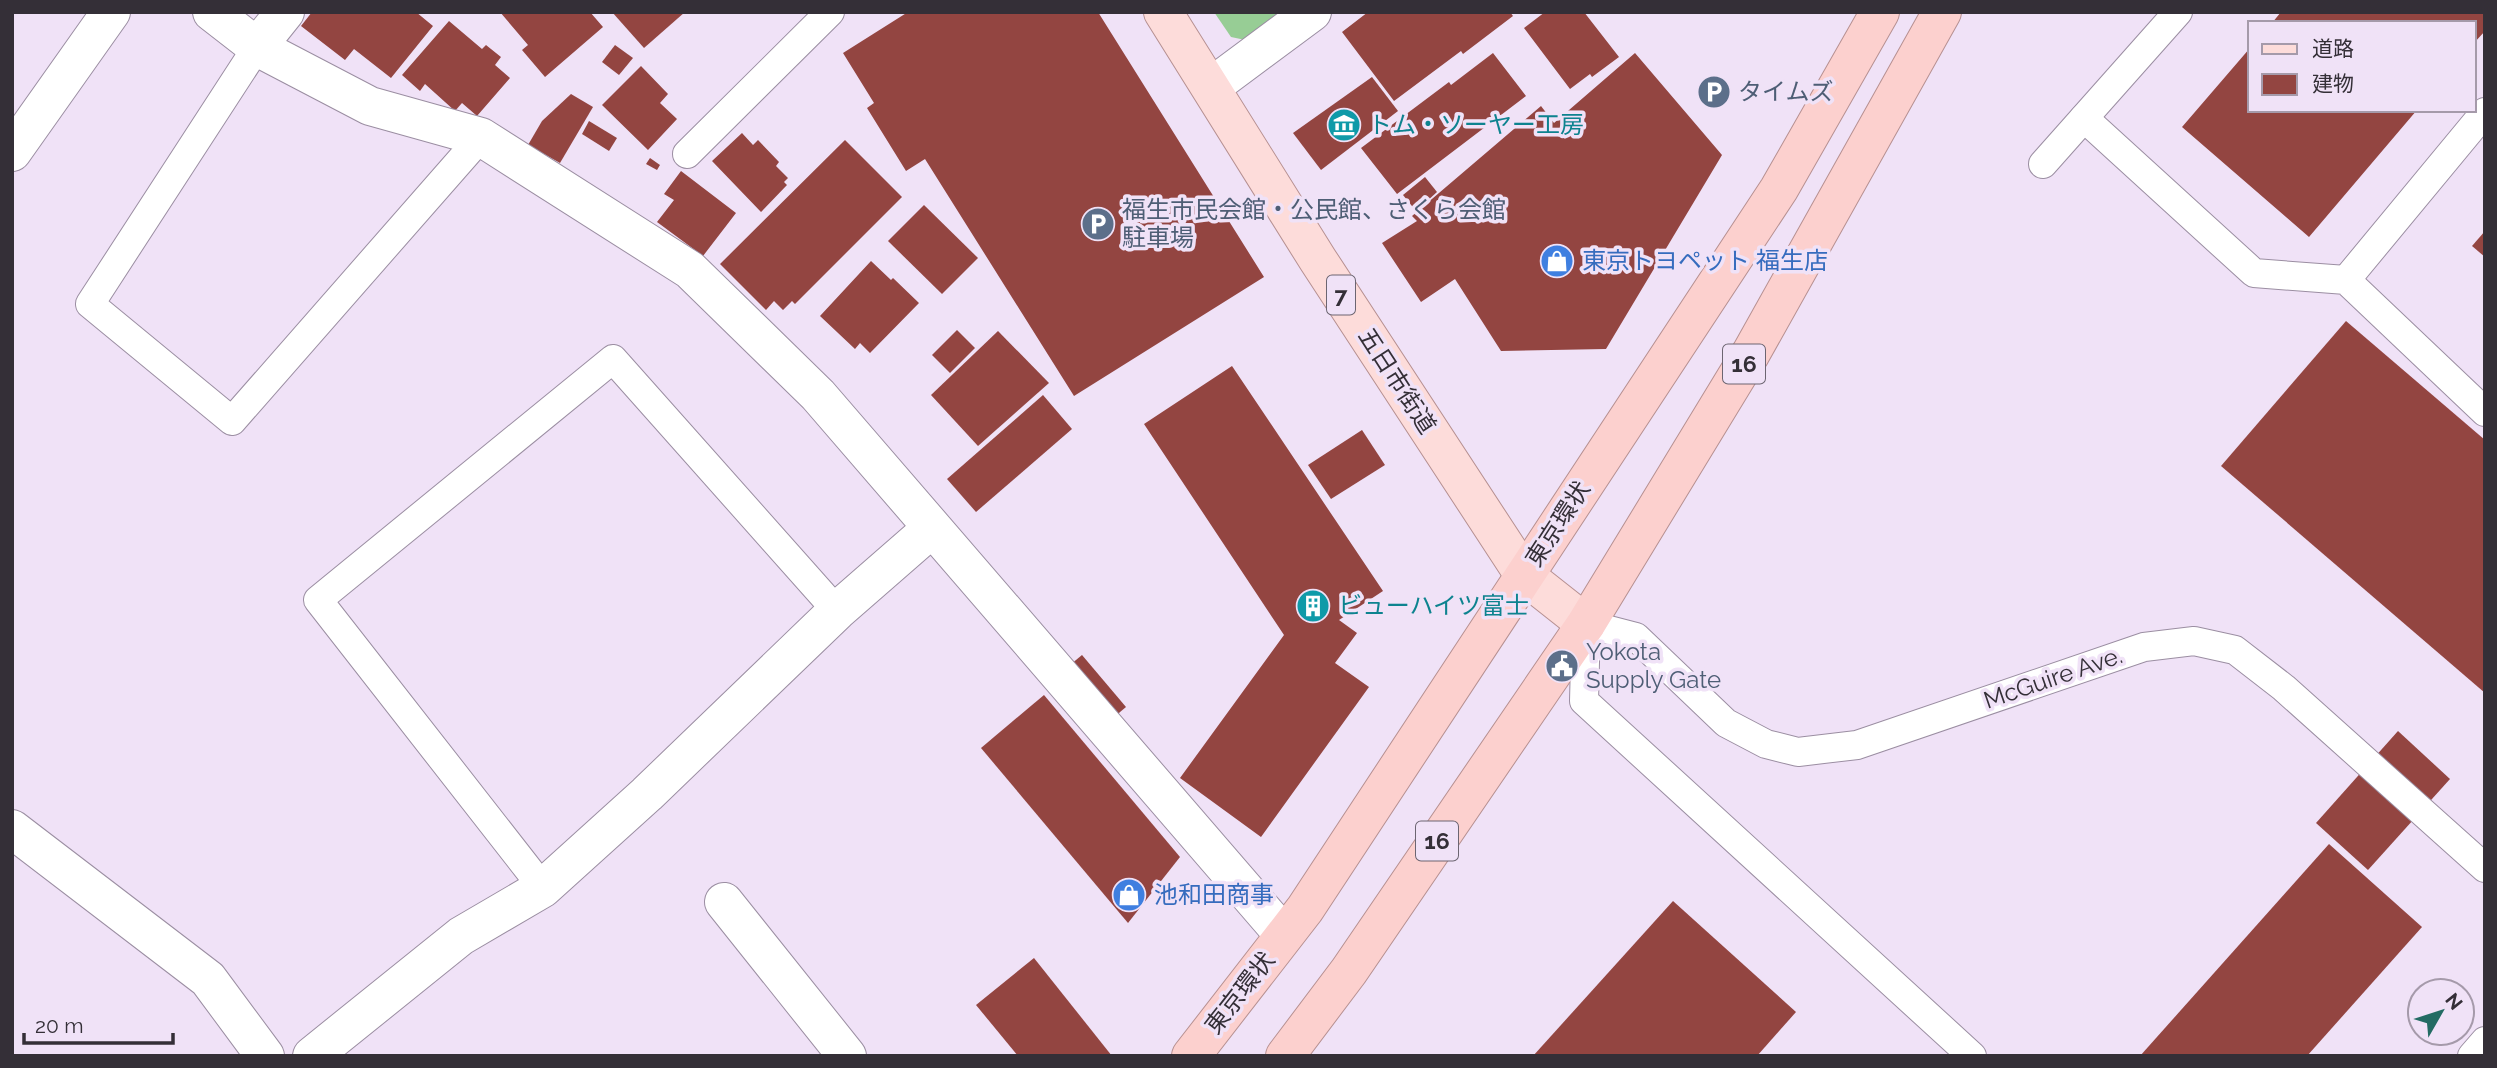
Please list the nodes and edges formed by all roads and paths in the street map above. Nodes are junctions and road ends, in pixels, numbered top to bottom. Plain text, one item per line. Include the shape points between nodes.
1 (111, 12) edge
2 (212, 12) edge
3 (285, 12) edge
4 (830, 12) edge
5 (1163, 12) edge
6 (1311, 12) edge
7 (1880, 12) edge
8 (1942, 12) edge
9 (2178, 12) edge
10 (257, 47) junction
11 (1211, 87) junction
12 (2485, 112) edge
13 (2084, 118) junction
14 (481, 137) junction
15 (12, 152) edge
16 (687, 154) dead end
17 (2043, 164) dead end
18 (2346, 280) junction
19 (2485, 412) edge
20 (932, 529) junction
21 (1524, 575) junction
22 (837, 611) junction
23 (1587, 624) junction
24 (12, 829) edge
25 (2485, 868) edge
26 (543, 888) junction
27 (724, 902) dead end
28 (1284, 935) junction
29 (2485, 1041) edge
30 (265, 1056) edge
31 (312, 1056) edge
32 (847, 1056) edge
33 (1191, 1056) edge
34 (1285, 1056) edge
35 (1972, 1056) edge
36 (2472, 1056) edge

1 - 15 street
2 - 10 street
3 - 10 street
4 - 16 lane
5 - 11 main road, 五日市街道 / 7
6 - 11 street
7 - 21 highway, 東京環状 via 1779,189
8 - 23 highway, 16 via 1751,353
9 - 13 lane
10 - 14 street via 370,106
10 - 14 lane via 90,304 232,421
11 - 21 main road, 五日市街道 / 7
12 - 18 lane
13 - 17 lane
13 - 18 lane via 2254,273
14 - 20 street via 690,270 818,395
18 - 19 lane
20 - 22 street
20 - 28 street
21 - 23 main road, 五日市街道 / 7
21 - 28 highway, 東京環状
22 - 26 street
22 - 26 lane via 613,359 318,600
23 - 25 lane, McGuire Ave. via 1636,637 1726,723 1766,744 1798,752 1857,745 2144,647 2194,641 2235,650 2284,688
23 - 34 highway, 16 via 1349,971
23 - 35 lane via 1584,701
24 - 30 street via 208,979
26 - 31 street via 461,936
27 - 32 street
28 - 33 highway, 東京環状
29 - 36 lane

